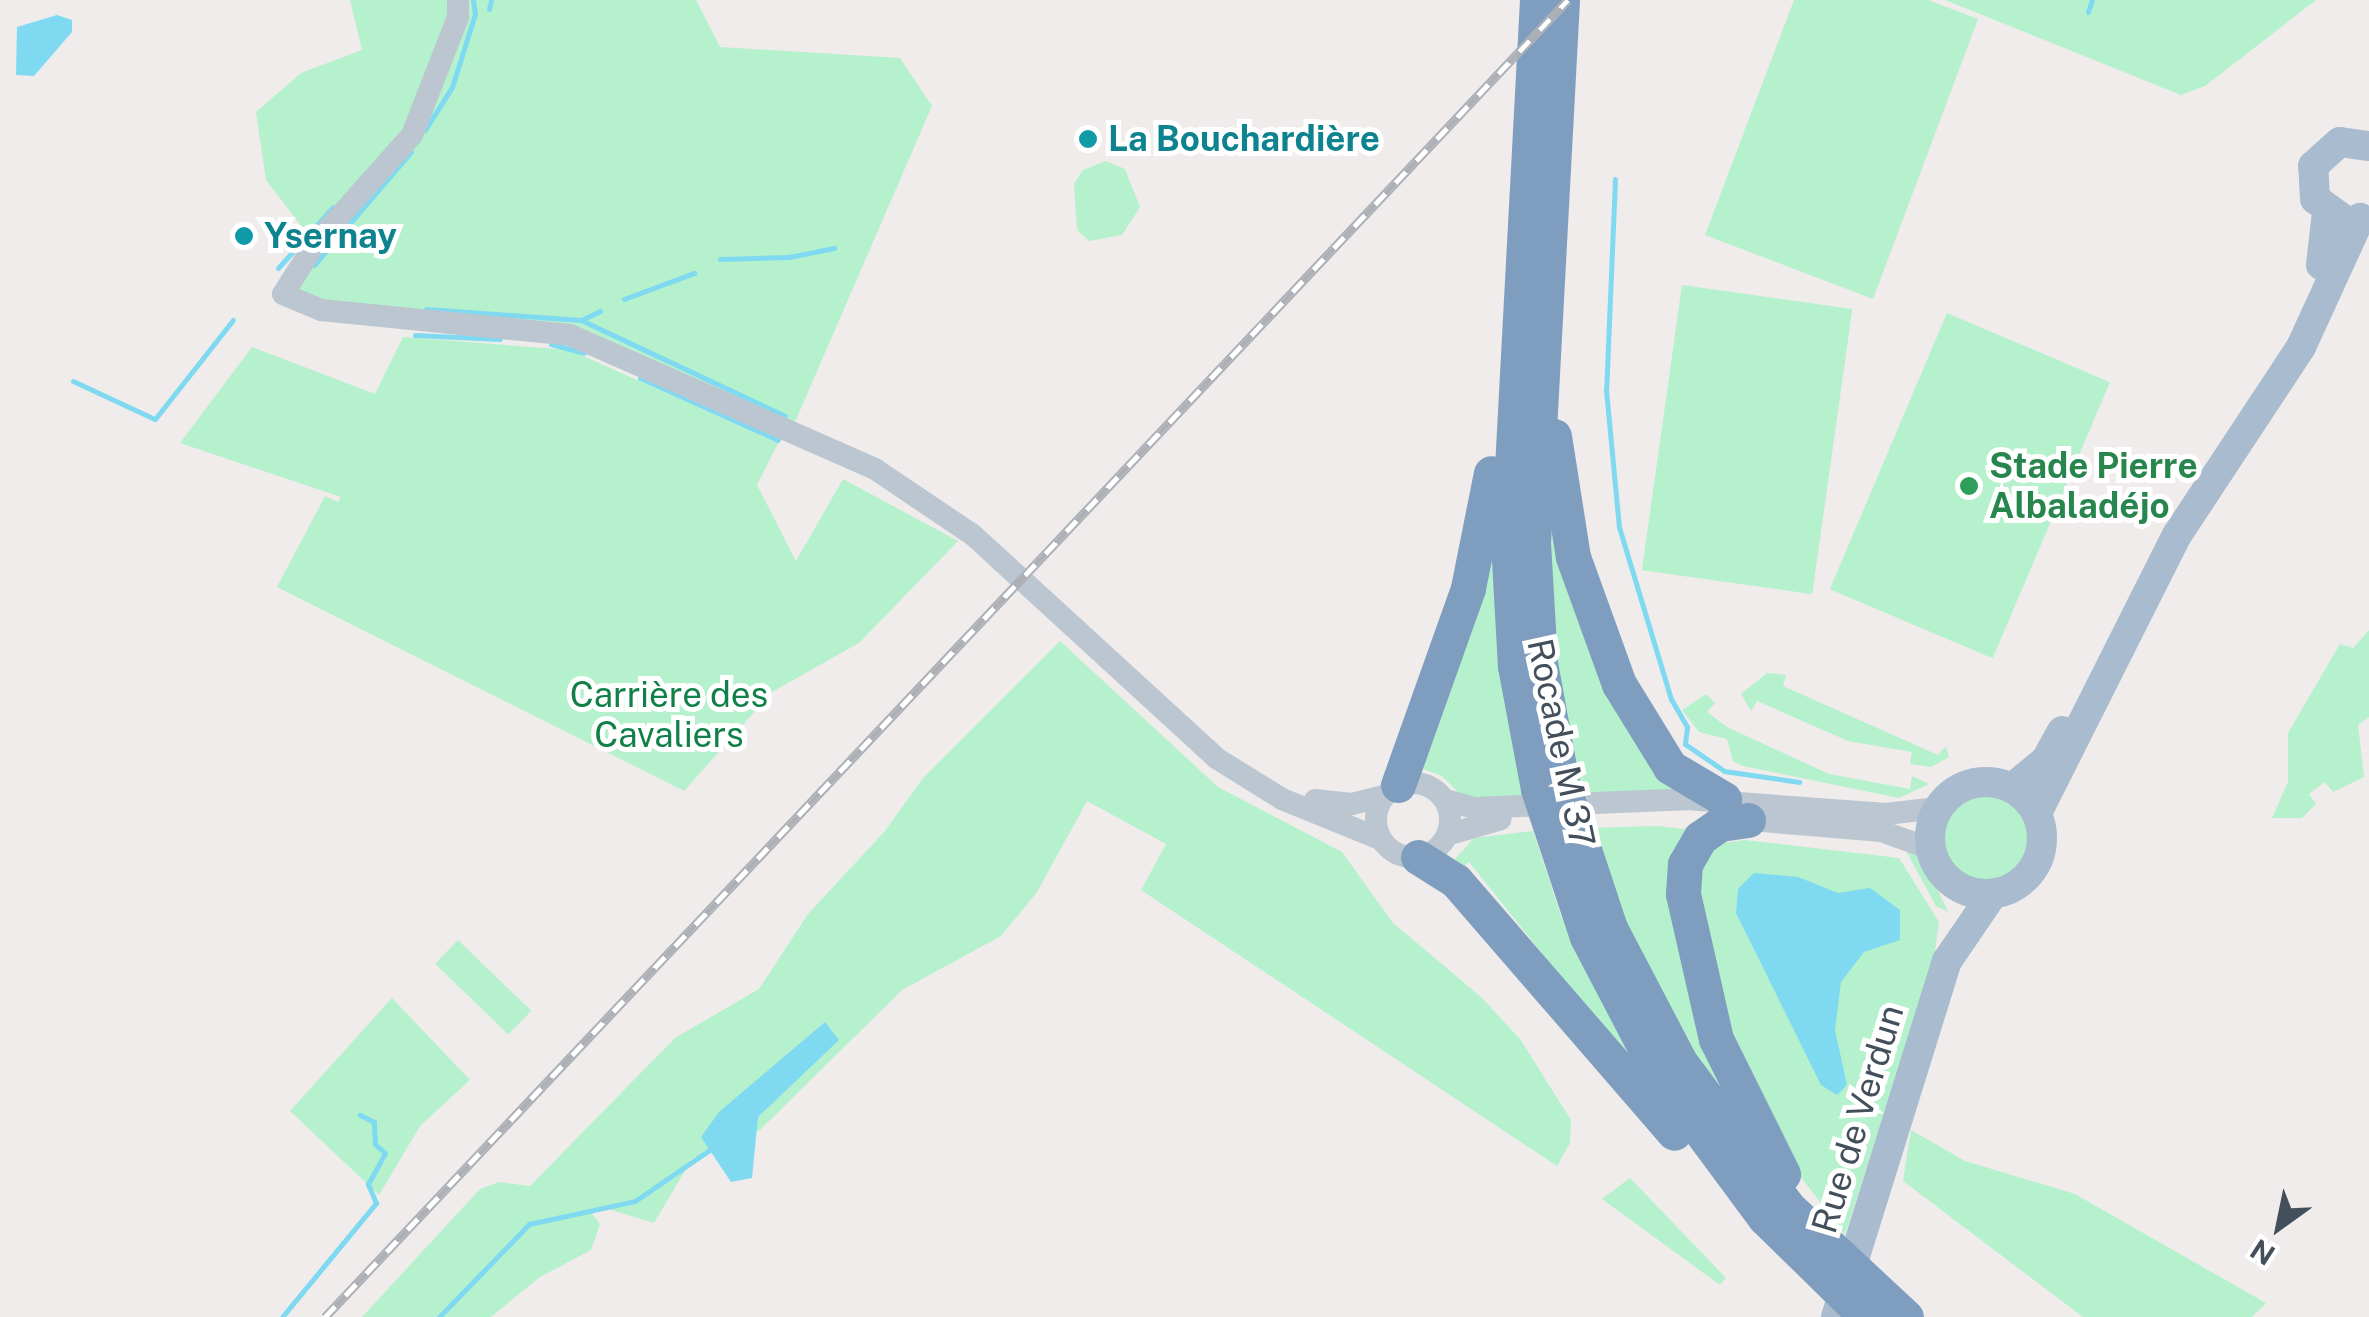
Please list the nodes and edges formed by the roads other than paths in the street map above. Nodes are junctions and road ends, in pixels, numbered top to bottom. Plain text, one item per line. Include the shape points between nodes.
1 (458, 0) edge
2 (1546, 3) edge
3 (2369, 146) edge
4 (2327, 212) junction
5 (2364, 216) edge
6 (1544, 308) junction
7 (1516, 349) junction
8 (1190, 732) junction
9 (2012, 788) junction
10 (1391, 791) junction
11 (1444, 800) junction
12 (1938, 808) junction
13 (1736, 810) junction
14 (2036, 812) junction
15 (1501, 814) junction
16 (1448, 835) junction
17 (1380, 838) junction
18 (1930, 849) junction
19 (1418, 857) junction
20 (1951, 882) junction
21 (1992, 895) junction
22 (1953, 944) junction
23 (1765, 1218) junction
24 (1809, 1230) junction
25 (1836, 1317) edge
26 (1866, 1317) edge
27 (1906, 1317) edge

1 - 8 street via 458,16 412,135 315,244 283,294 321,310 536,328 604,346 875,469 986,548
2 - 6 highway, Rocade M 37 via 1560,42
2 - 7 highway, Rocade M 37 via 1533,70
3 - 4 main road via 2340,142 2319,155 2312,190
4 - 5 main road
4 - 9 main road via 2324,256 2288,341 2161,527 2053,748
5 - 14 main road via 2301,347 2177,535
6 - 13 highway via 1564,517 1593,622 1659,753 1683,778
6 - 24 highway, Rocade M 37 via 1534,602 1546,708 1578,842 1622,955 1672,1049 1731,1138
7 - 10 highway via 1468,588
7 - 23 highway, Rocade M 37 via 1508,526 1512,635 1546,819 1575,908 1627,1022 1692,1127
8 - 10 street via 1302,796 1352,804
8 - 17 street via 1266,790
9 - 12 main road via 1970,784
9 - 14 main road
10 - 11 street via 1424,784
10 - 17 street via 1375,822
11 - 15 street
11 - 16 street
12 - 13 street via 1886,814
12 - 18 main road
13 - 15 street via 1615,807
13 - 18 street via 1881,831
13 - 24 highway via 1690,851 1683,878 1686,918 1727,1069
14 - 21 main road via 2043,840 2035,867 2018,885
15 - 16 street
16 - 19 street
17 - 19 street via 1396,854
18 - 20 main road
19 - 23 highway via 1456,881 1699,1162
20 - 21 main road
20 - 22 main road, Rue de Verdun
21 - 22 main road, Rue de Verdun
22 - 25 main road, Rue de Verdun
23 - 26 highway, Rocade M 37
24 - 27 highway, Rocade M 37

